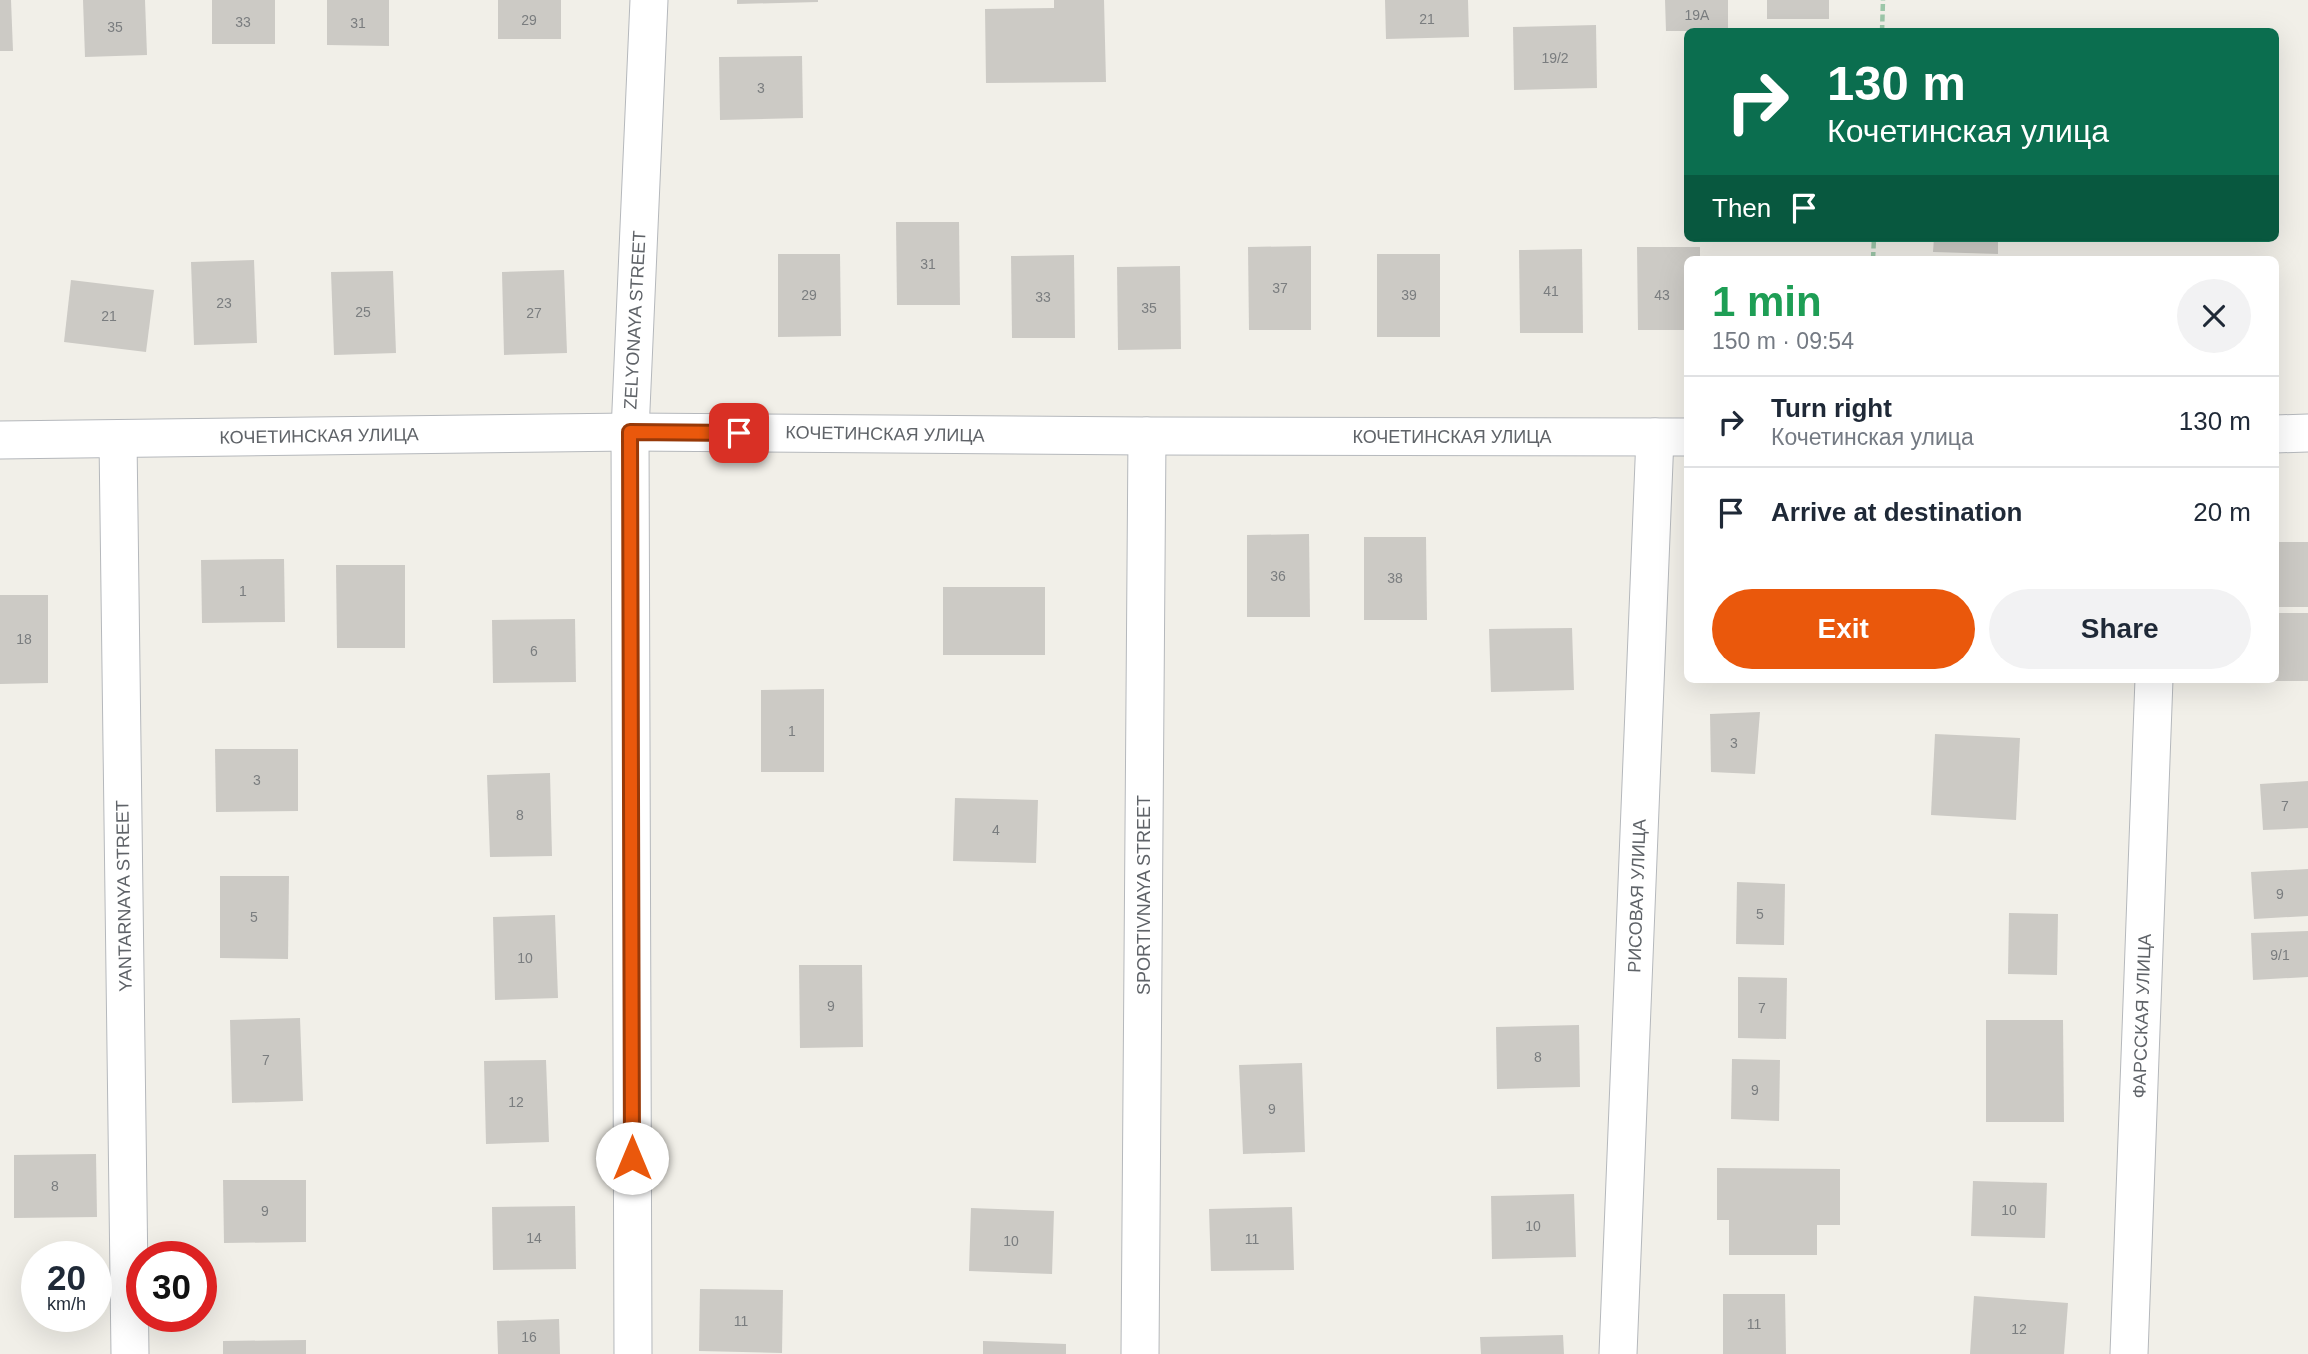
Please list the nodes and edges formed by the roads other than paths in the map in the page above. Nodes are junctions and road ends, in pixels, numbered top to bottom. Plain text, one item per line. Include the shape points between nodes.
1 (649, 0) edge
2 (630, 432) junction
3 (2308, 433) edge
4 (2279, 434) edge
5 (1147, 436) junction
6 (1671, 437) edge
7 (118, 439) junction
8 (0, 440) edge
9 (2154, 683) edge
10 (130, 1354) edge
11 (633, 1354) edge
12 (1140, 1354) edge
13 (1618, 1354) edge
14 (2129, 1354) edge

1 - 2 street, ZELYONAYA STREET
2 - 5 street, КОЧЕТИНСКАЯ УЛИЦА
2 - 7 street, КОЧЕТИНСКАЯ УЛИЦА
2 - 11 street, ZELYONAYA STREET
3 - 4 street
5 - 6 street, КОЧЕТИНСКАЯ УЛИЦА
5 - 12 street, SPORTIVNAYA STREET
6 - 13 street, РИСОВАЯ УЛИЦА
7 - 8 street, КОЧЕТИНСКАЯ УЛИЦА
7 - 10 street, YANTARNAYA STREET
9 - 14 street, ФАРССКАЯ УЛИЦА

